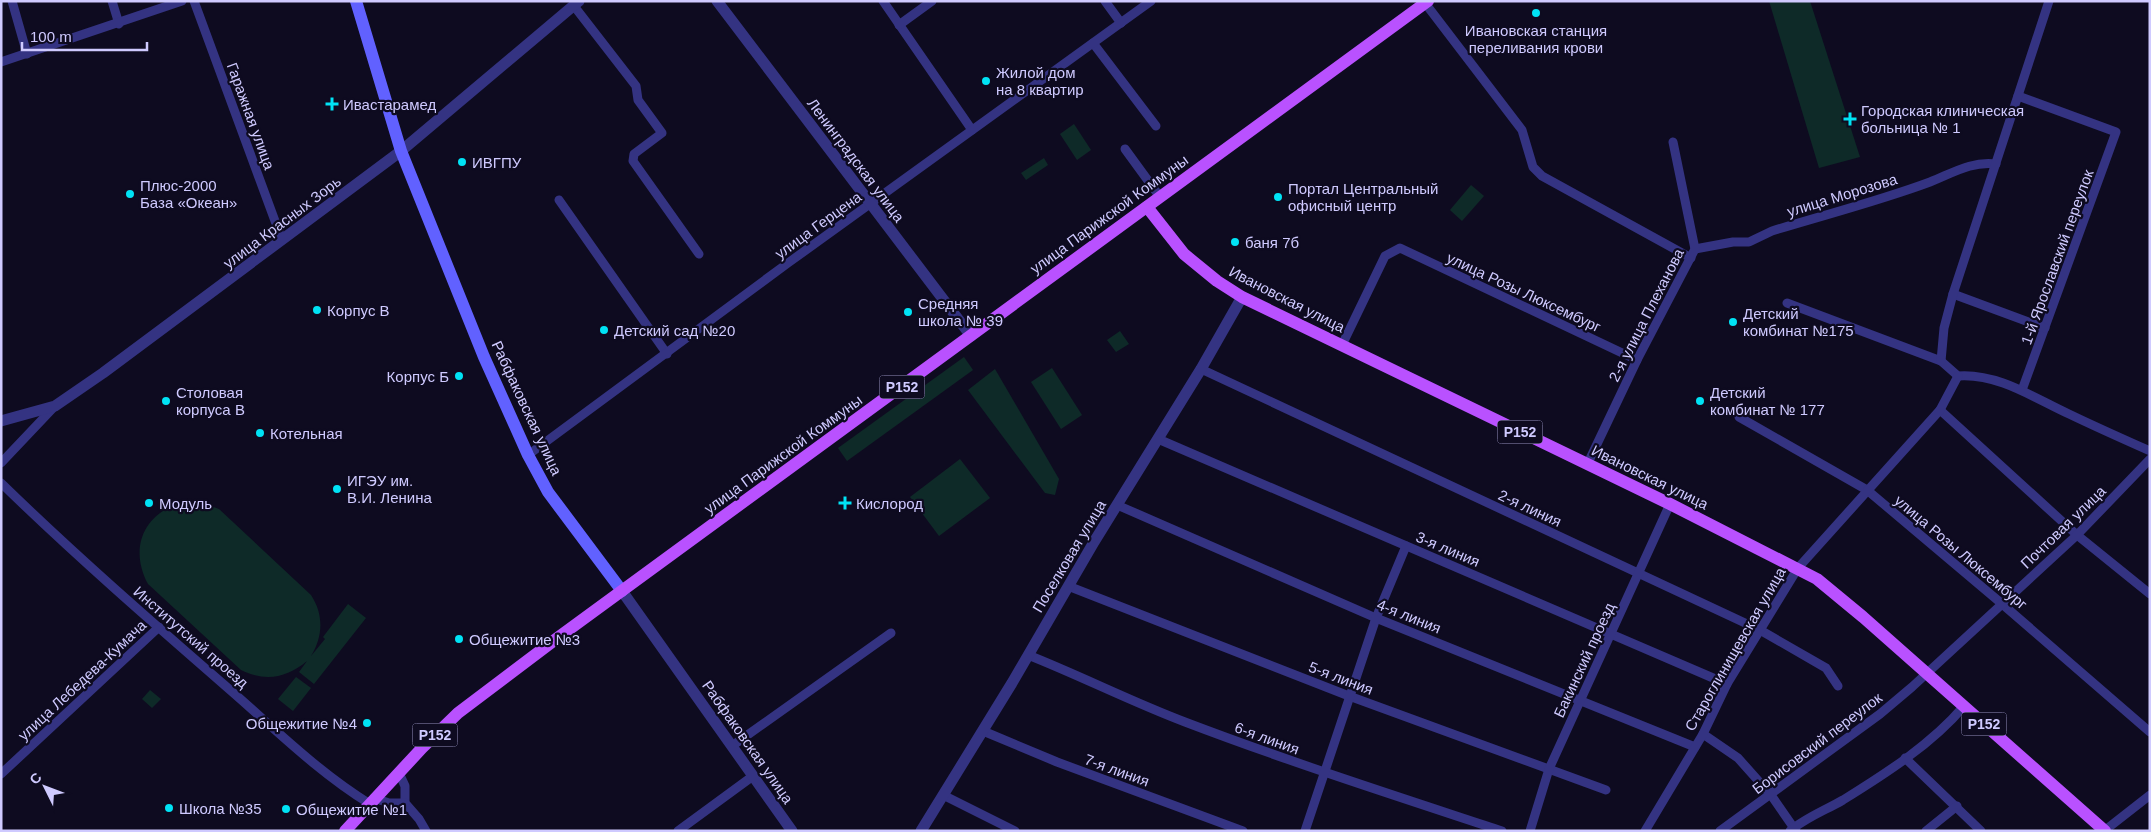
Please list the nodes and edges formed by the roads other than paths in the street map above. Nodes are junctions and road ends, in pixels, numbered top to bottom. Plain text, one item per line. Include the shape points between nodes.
1 (12, 1) edge
2 (112, 1) edge
3 (182, 1) edge
4 (194, 1) edge
5 (356, 1) edge
6 (717, 1) edge
7 (882, 1) edge
8 (932, 1) edge
9 (1105, 1) edge
10 (1151, 1) edge
11 (2049, 1) edge
12 (1426, 2) edge
13 (576, 4) edge
14 (1121, 23) junction
15 (119, 24) junction
16 (899, 26) junction
17 (1093, 43) junction
18 (27, 54) junction
19 (1, 62) edge
20 (2018, 96) junction
21 (1156, 126) dead end
22 (972, 130) junction
23 (1674, 142) dead end
24 (1125, 149) dead end
25 (401, 151) junction
26 (1996, 164) junction
27 (1160, 197) junction
28 (559, 200) dead end
29 (870, 204) junction
30 (1147, 207) junction
31 (282, 240) junction
32 (1695, 250) junction
33 (699, 254) dead end
34 (1691, 258) junction
35 (1953, 294) junction
36 (1242, 296) junction
37 (1787, 304) dead end
38 (2045, 328) junction
39 (971, 336) junction
40 (1342, 345) junction
41 (667, 354) junction
42 (1638, 360) junction
43 (1941, 361) junction
44 (1201, 369) junction
45 (1958, 376) junction
46 (2022, 390) junction
47 (55, 406) junction
48 (1940, 410) junction
49 (1739, 417) dead end
50 (1, 421) edge
51 (1158, 438) junction
52 (2150, 451) edge
53 (528, 455) junction
54 (2150, 459) edge
55 (1, 463) edge
56 (1587, 465) junction
57 (1, 483) edge
58 (1867, 490) junction
59 (1670, 504) junction
60 (1117, 505) junction
61 (2077, 535) junction
62 (1406, 546) junction
63 (1798, 568) junction
64 (1638, 574) junction
65 (1068, 586) junction
66 (622, 591) junction
67 (2150, 594) edge
68 (2002, 603) junction
69 (1376, 618) junction
70 (159, 627) junction
71 (1760, 630) junction
72 (891, 633) dead end
73 (1612, 634) junction
74 (1028, 655) junction
75 (1927, 673) junction
76 (1727, 684) junction
77 (1838, 686) dead end
78 (1349, 696) junction
79 (1579, 700) junction
80 (1964, 706) junction
81 (983, 731) junction
82 (2150, 732) edge
83 (1703, 734) junction
84 (732, 746) junction
85 (1694, 747) junction
86 (1905, 758) junction
87 (1549, 769) junction
88 (399, 773) junction
89 (1, 774) edge
90 (1324, 774) junction
91 (754, 776) junction
92 (1606, 790) dead end
93 (943, 795) junction
94 (1771, 795) junction
95 (2150, 795) edge
96 (372, 801) junction
97 (405, 803) junction
98 (1957, 806) junction
99 (1793, 830) edge
100 (345, 831) edge
101 (426, 831) edge
102 (678, 831) edge
103 (792, 831) edge
104 (921, 831) edge
105 (1014, 831) edge
106 (1243, 831) edge
107 (1306, 831) edge
108 (1502, 831) edge
109 (1530, 831) edge
110 (1645, 831) edge
111 (1720, 831) edge
112 (1926, 831) edge
113 (1981, 831) edge
114 (2104, 831) edge

1 - 18 street
2 - 15 street
3 - 15 street
4 - 31 street, Гаражная улица
5 - 25 main road, Рабфаковская улица
6 - 29 street, Ленинградская улица
7 - 16 street
8 - 16 street
9 - 14 street
10 - 14 street, улица Герцена
11 - 20 street
12 - 27 main road, улица Парижской Коммуны
12 - 34 street via 1522,130 1532,167 1542,176
13 - 25 street, улица Красных Зорь
13 - 33 street via 636,86 638,100 662,132 634,154 633,161
14 - 17 street, улица Герцена
15 - 18 street
16 - 22 street
17 - 21 street
17 - 22 street, улица Герцена
18 - 19 street
20 - 26 street
20 - 38 street, 1-й Ярославский переулок via 2116,132
22 - 29 street, улица Герцена
23 - 32 street, 2-я улица Плеханова
24 - 27 street
25 - 31 street, улица Красных Зорь
25 - 53 main road, Рабфаковская улица via 484,357
26 - 32 street, улица Морозова via 1968,166 1931,182 1749,242
26 - 35 street
27 - 30 main road, улица Парижской Коммуны
28 - 41 street
29 - 39 street, Ленинградская улица
29 - 41 street, улица Герцена
30 - 36 main road, Ивановская улица / Р152 via 1184,254 1217,281
30 - 39 main road, улица Парижской Коммуны / Р152
31 - 47 street, улица Красных Зорь
32 - 34 street, 2-я улица Плеханова
34 - 42 street, 2-я улица Плеханова
35 - 38 street
35 - 43 street via 1944,328
36 - 40 main road, Ивановская улица / Р152
36 - 44 street, Поселковая улица
37 - 43 street
38 - 46 street, 1-й Ярославский переулок
39 - 66 main road, улица Парижской Коммуны / Р152
40 - 42 street, улица Розы Люксембург via 1386,256 1400,248
40 - 56 main road, Ивановская улица / Р152
41 - 53 street, улица Герцена
42 - 56 street, 2-я улица Плеханова
43 - 45 street
44 - 51 street, Поселковая улица
44 - 64 street, 2-я линия
45 - 46 street via 1974,375
45 - 48 street, Староглинищевская улица
46 - 52 street
47 - 50 street
47 - 55 street, улица Красных Зорь
48 - 58 street, Староглинищевская улица
48 - 61 street
49 - 58 street, улица Розы Люксембург
51 - 60 street, Поселковая улица
51 - 62 street, 3-я линия
53 - 66 main road, Рабфаковская улица via 548,492
54 - 61 street, Почтовая улица
56 - 59 main road, Ивановская улица / Р152
57 - 70 street, Институтский проезд via 70,550
58 - 63 street, Староглинищевская улица
58 - 68 street, улица Розы Люксембург
59 - 63 main road, Ивановская улица / Р152
59 - 64 street, Бакинский проезд
60 - 65 street, Поселковая улица
60 - 69 street, 4-я линия
61 - 67 street
61 - 68 street, Почтовая улица
62 - 69 street
62 - 73 street, 3-я линия
63 - 71 street, Староглинищевская улица
63 - 75 main road, Ивановская улица / Р152 via 1833,590
64 - 71 street, 2-я линия
64 - 73 street, Бакинский проезд
65 - 74 street, Поселковая улица
65 - 78 street, 5-я линия
66 - 84 street, Рабфаковская улица
66 - 88 main road, улица Парижской Коммуны / Р152 via 458,713
68 - 75 street, Почтовая улица
68 - 82 street, улица Розы Люксембург
69 - 78 street
69 - 79 street, 4-я линия
70 - 89 street, улица Лебедева-Кумача
70 - 96 street, Институтский проезд via 333,779
71 - 76 street, Староглинищевская улица
71 - 77 street, 2-я линия via 1826,668
72 - 84 street
73 - 76 street, 3-я линия
73 - 79 street, Бакинский проезд
74 - 81 street, Поселковая улица
74 - 90 street, 6-я линия via 1184,721
75 - 80 main road, Ивановская улица / Р152
75 - 94 street, Борисовский переулок via 1880,714
76 - 83 street, Староглинищевская улица
78 - 87 street, 5-я линия
78 - 90 street
79 - 85 street, 4-я линия
79 - 87 street, Бакинский проезд
80 - 86 street
80 - 114 main road, Ивановская улица / Р152
81 - 93 street, Поселковая улица
81 - 106 street, 7-я линия
83 - 85 street, Староглинищевская улица
83 - 94 street via 1738,758
84 - 91 street, Рабфаковская улица
85 - 110 street, Староглинищевская улица
86 - 98 street
86 - 99 street
87 - 92 street, 5-я линия
87 - 109 street, Бакинский проезд
88 - 96 main road, улица Парижской Коммуны / Р152
88 - 97 street via 405,786
90 - 107 street
90 - 108 street, 6-я линия
91 - 102 street
91 - 103 street, Рабфаковская улица
93 - 104 street, Поселковая улица
93 - 105 street
94 - 99 street
94 - 111 street, Борисовский переулок
95 - 114 street
96 - 97 street
96 - 100 main road, улица Парижской Коммуны / Р152
97 - 101 street
98 - 112 street
98 - 113 street

